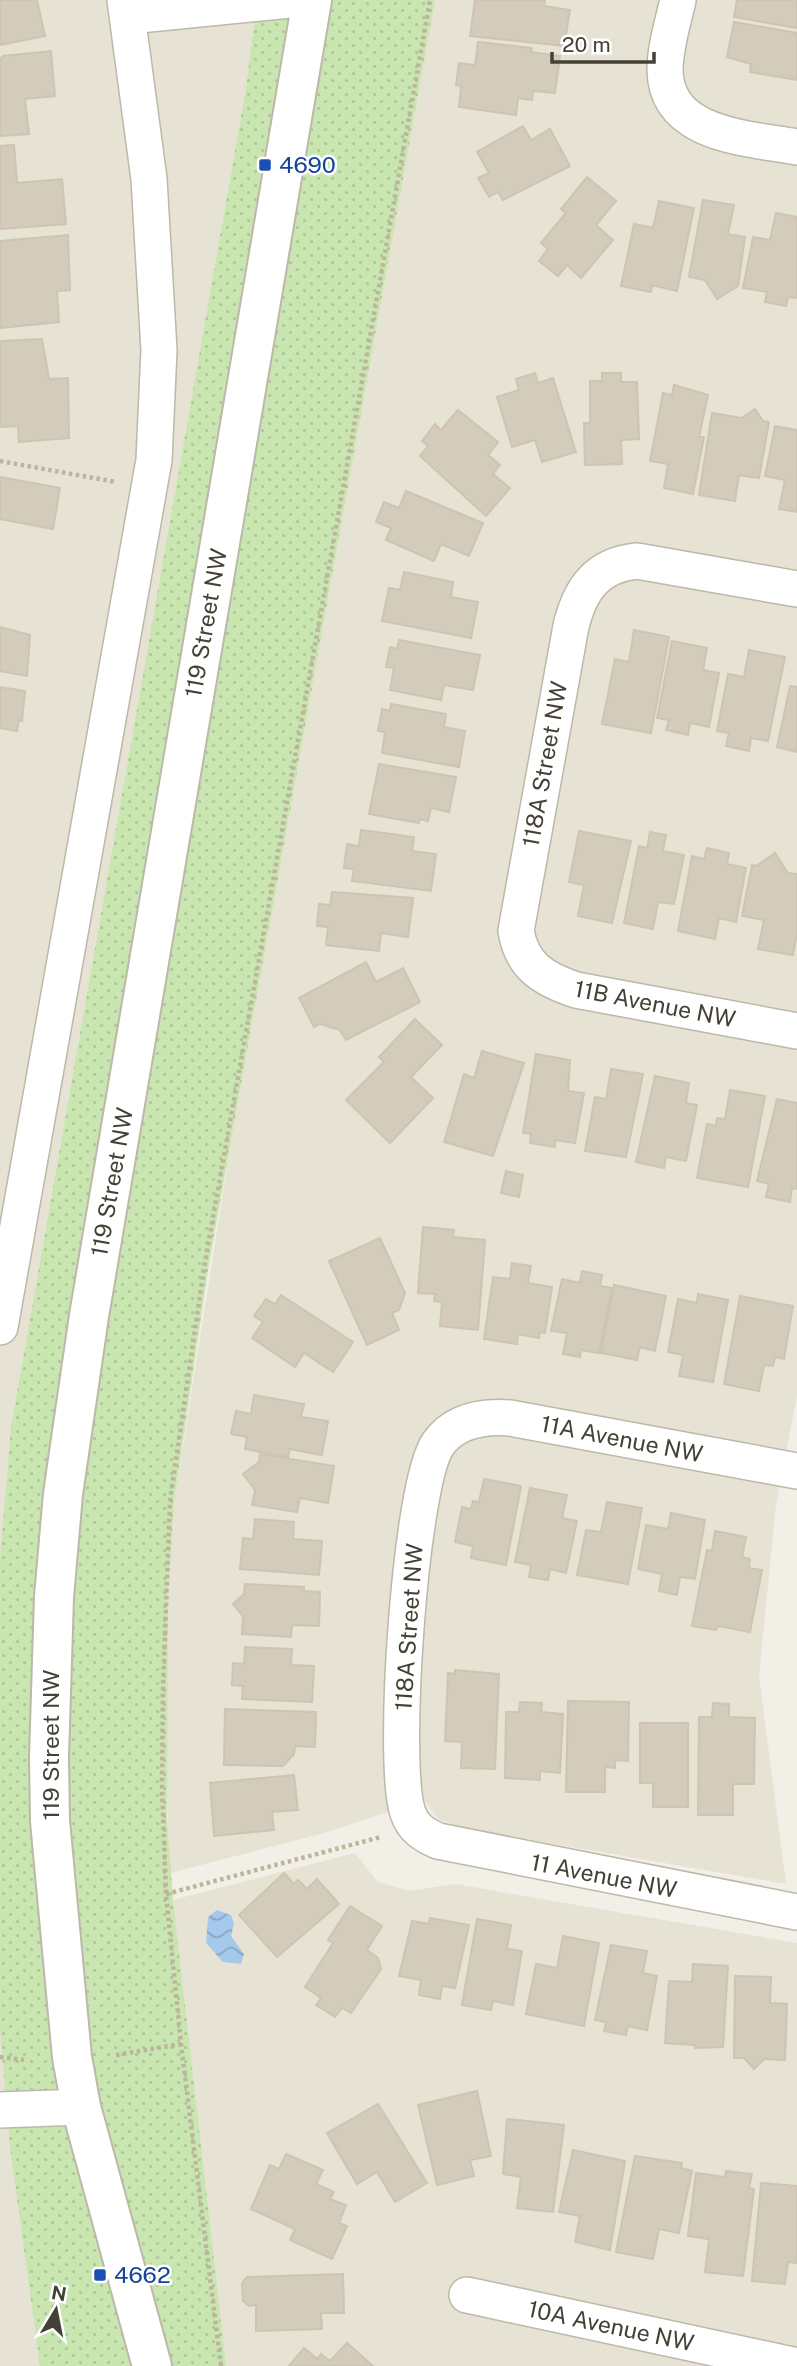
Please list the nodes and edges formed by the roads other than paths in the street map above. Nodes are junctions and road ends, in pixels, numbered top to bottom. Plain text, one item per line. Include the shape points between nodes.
1 (290, 0) edge
2 (312, 0) edge
3 (678, 0) edge
4 (127, 8) edge
5 (797, 147) edge
6 (797, 589) edge
7 (523, 955) joint
8 (797, 1031) edge
9 (0, 1327) edge
10 (449, 1432) joint
11 (797, 1471) edge
12 (416, 1828) joint
13 (797, 1912) edge
14 (81, 2107) junction
15 (0, 2110) edge
16 (467, 2295) dead end
17 (152, 2366) edge
18 (797, 2366) edge

1 - 4 street
2 - 14 street, 119 Street NW via 91,1303 63,1494 50,1698 50,1821 72,2057
3 - 5 street via 665,69 673,103 701,126
4 - 9 street via 145,143 159,351 154,460
6 - 7 street, 118A Street NW via 636,561 622,562 593,577 576,605 571,626 516,919
7 - 8 street, 11B Avenue NW via 541,976 576,990
10 - 11 street, 11A Avenue NW via 472,1420 510,1418
10 - 12 street, 118A Street NW via 429,1459 423,1481 409,1599 401,1771 405,1804
12 - 13 street, 11 Avenue NW via 438,1842 469,1850
14 - 15 street
14 - 17 street, 119 Street NW
16 - 18 street, 10A Avenue NW

